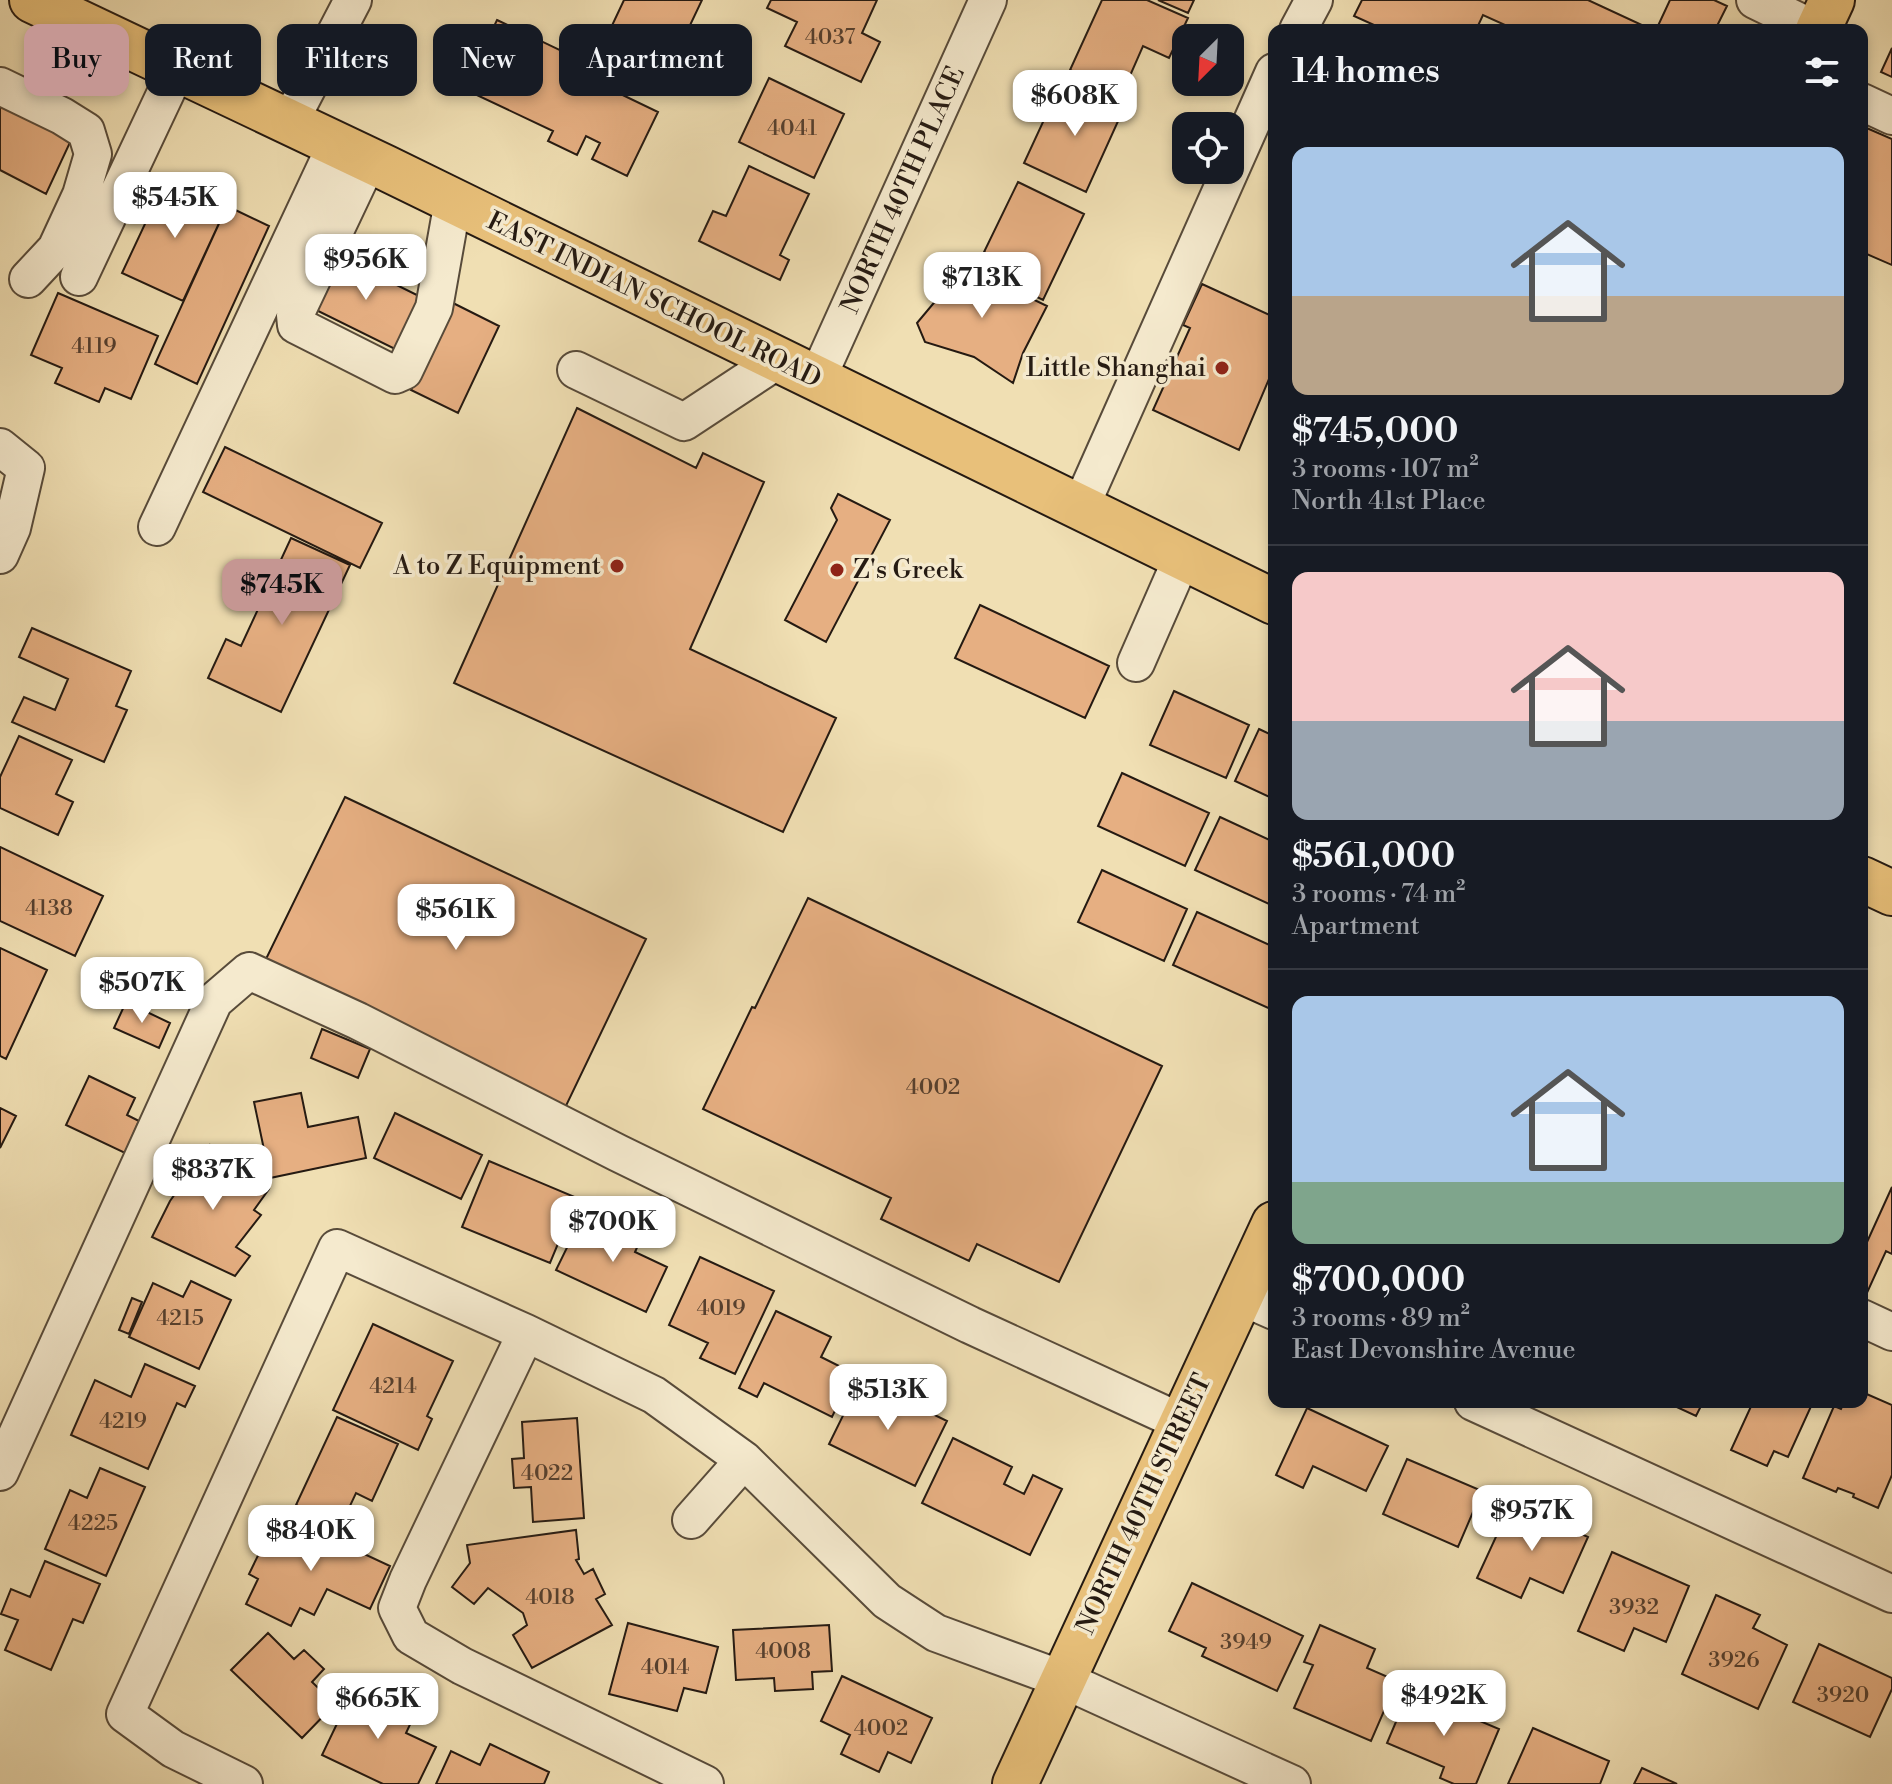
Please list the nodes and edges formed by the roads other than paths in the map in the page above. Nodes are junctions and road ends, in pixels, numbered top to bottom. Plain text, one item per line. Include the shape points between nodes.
1 (32, 0) edge
2 (353, 0) edge
3 (988, 0) edge
4 (1314, 0) edge
5 (1755, 0) edge
6 (1832, 0) edge
7 (1301, 24) edge
8 (1805, 24) edge
9 (1820, 24) edge
10 (145, 54) edge
11 (1268, 85) edge
12 (0, 86) edge
13 (164, 96) edge
14 (233, 96) edge
15 (1868, 105) edge
16 (1892, 116) edge
17 (289, 123) junction
18 (352, 153) junction
19 (453, 201) junction
20 (79, 277) dead end
21 (28, 279) dead end
22 (778, 360) junction
23 (576, 370) dead end
24 (817, 379) junction
25 (13, 457) edge
26 (1080, 508) junction
27 (157, 527) dead end
28 (0, 555) edge
29 (1182, 558) junction
30 (1268, 599) edge
31 (1136, 663) dead end
32 (1868, 882) edge
33 (1892, 893) edge
34 (1268, 1252) edge
35 (1257, 1303) edge
36 (1868, 1321) edge
37 (1892, 1332) edge
38 (526, 1333) junction
39 (1486, 1408) edge
40 (1181, 1422) junction
41 (744, 1460) junction
42 (0, 1472) edge
43 (691, 1520) dead end
44 (1892, 1594) edge
45 (1064, 1680) junction
46 (244, 1784) edge
47 (705, 1784) edge
48 (1015, 1784) edge
49 (1292, 1784) edge

1 - 10 main road, EAST INDIAN SCHOOL ROAD
2 - 17 street
3 - 24 street, NORTH 40TH PLACE
4 - 7 street
5 - 8 street
6 - 9 main road
11 - 26 street
12 - 21 street via 86,131 93,154 56,249
13 - 20 street
14 - 17 main road, EAST INDIAN SCHOOL ROAD
15 - 16 street
17 - 18 main road, EAST INDIAN SCHOOL ROAD
18 - 19 main road, EAST INDIAN SCHOOL ROAD
18 - 19 street via 295,315 296,325 395,375 404,371 434,308
18 - 27 street
19 - 22 main road, EAST INDIAN SCHOOL ROAD
22 - 23 street via 684,422
22 - 24 main road, EAST INDIAN SCHOOL ROAD
24 - 26 main road, EAST INDIAN SCHOOL ROAD
25 - 28 street via 12,528
26 - 29 main road, EAST INDIAN SCHOOL ROAD
29 - 30 main road, EAST INDIAN SCHOOL ROAD
29 - 31 street
32 - 33 main road
34 - 35 main road, NORTH 40TH STREET
35 - 40 main road, NORTH 40TH STREET
36 - 37 street
38 - 41 street via 654,1395
38 - 46 street via 337,1248 125,1714 173,1749
38 - 47 street via 397,1608 411,1636 462,1666
39 - 44 street
40 - 42 street via 970,1325 249,971 214,1001
40 - 45 main road, NORTH 40TH STREET
41 - 43 street
41 - 45 street via 887,1601 936,1633
45 - 48 main road, NORTH 40TH STREET
45 - 49 street

